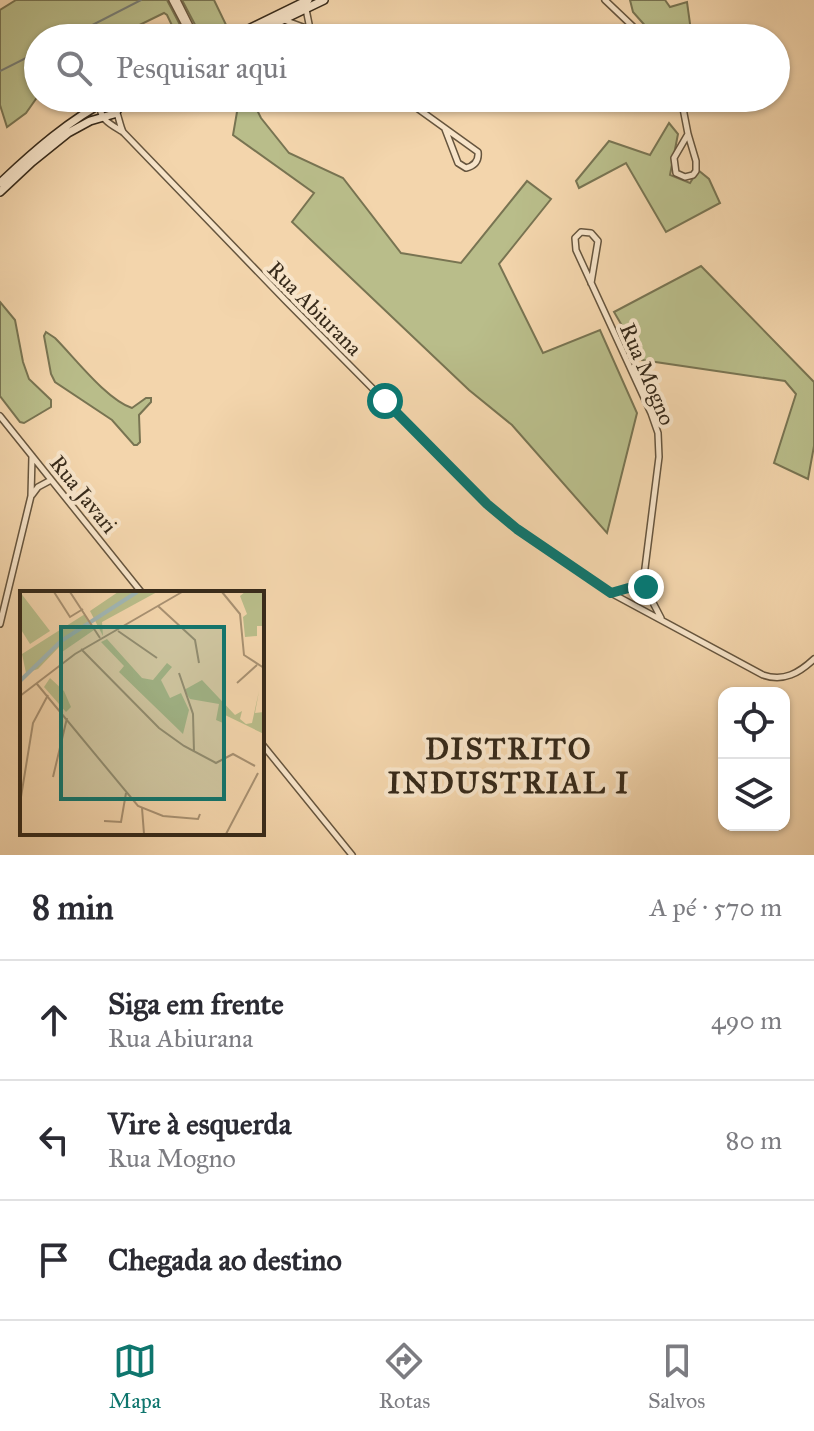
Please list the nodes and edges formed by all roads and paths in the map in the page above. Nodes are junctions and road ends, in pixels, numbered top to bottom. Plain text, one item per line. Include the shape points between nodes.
1 (175, 0) edge
2 (324, 0) edge
3 (605, 0) edge
4 (307, 4) edge
5 (283, 20) junction
6 (187, 24) edge
7 (262, 24) edge
8 (275, 24) edge
9 (294, 24) edge
10 (309, 24) edge
11 (630, 24) edge
12 (88, 112) edge
13 (100, 112) edge
14 (115, 112) edge
15 (116, 112) edge
16 (422, 112) edge
17 (684, 112) edge
18 (103, 118) junction
19 (445, 129) junction
20 (123, 132) junction
21 (688, 134) junction
22 (0, 183) edge
23 (0, 192) edge
24 (591, 283) junction
25 (0, 416) edge
26 (32, 455) junction
27 (51, 480) junction
28 (31, 496) junction
29 (644, 576) junction
30 (140, 591) edge
31 (611, 593) junction
32 (662, 621) junction
33 (0, 624) edge
34 (814, 659) edge
35 (264, 746) edge
36 (352, 855) edge

1 - 6 street
2 - 4 main road
3 - 11 street
4 - 5 main road
4 - 7 main road
4 - 10 street
5 - 8 main road
5 - 9 street
12 - 22 main road
13 - 18 street
14 - 18 main road
15 - 20 street, Rua Abiurana
16 - 19 street
17 - 21 street
18 - 20 street, Rua Abiurana
18 - 23 main road via 68,133
19 - 19 street via 478,152 474,165 458,163
20 - 31 street, Rua Abiurana via 487,504
21 - 21 street via 696,165 693,175 685,177 673,164
24 - 24 street, Rua Mogno via 576,250 575,238 581,232 598,241
24 - 29 street, Rua Mogno via 658,433
25 - 26 street, Rua Javari
26 - 27 street, Rua Javari
26 - 28 street
27 - 28 street
27 - 30 street, Rua Javari
28 - 33 street
29 - 31 street via 632,587
29 - 32 street, Rua Mogno
31 - 32 street, Rua Abiurana
32 - 34 street, Rua Abiurana via 772,678 802,671
35 - 36 street

